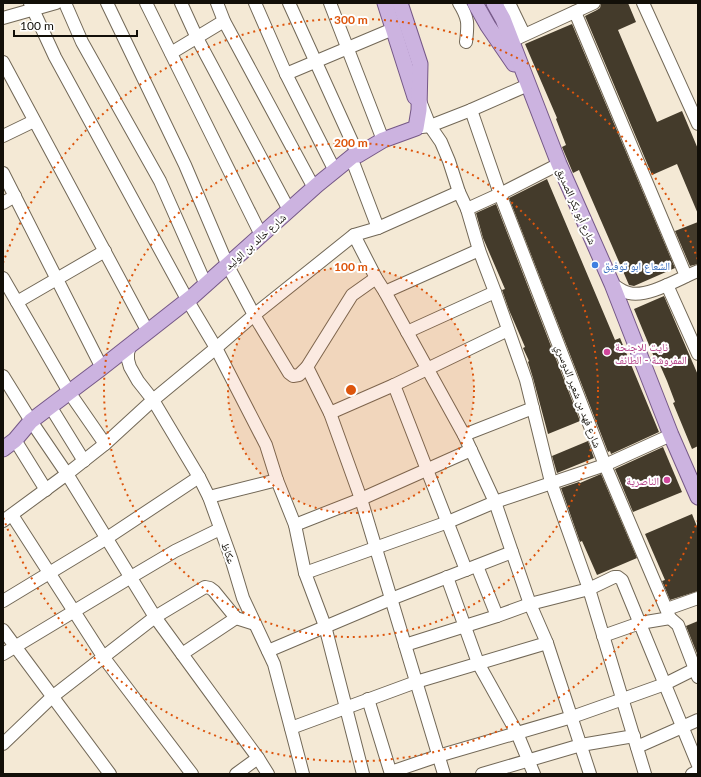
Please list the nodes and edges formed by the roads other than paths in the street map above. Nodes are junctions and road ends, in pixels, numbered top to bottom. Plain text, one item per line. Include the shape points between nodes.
1 (56, 3) edge
2 (65, 3) edge
3 (107, 3) edge
4 (146, 3) edge
5 (181, 3) edge
6 (217, 3) edge
7 (255, 3) edge
8 (290, 3) edge
9 (330, 3) edge
10 (385, 3) edge
11 (400, 3) edge
12 (459, 3) edge
13 (475, 3) edge
14 (494, 3) edge
15 (502, 3) edge
16 (510, 3) edge
17 (594, 3) edge
18 (643, 3) edge
19 (31, 6) edge
20 (575, 12) junction
21 (3, 18) edge
22 (224, 21) junction
23 (393, 29) junction
24 (524, 35) junction
25 (197, 38) junction
26 (466, 42) dead end
27 (348, 48) junction
28 (171, 53) junction
29 (316, 61) junction
30 (3, 62) edge
31 (286, 74) junction
32 (528, 85) junction
33 (419, 105) junction
34 (471, 110) junction
35 (34, 121) junction
36 (698, 124) edge
37 (423, 127) junction
38 (3, 136) edge
39 (383, 140) junction
40 (355, 156) junction
41 (559, 164) junction
42 (334, 171) junction
43 (3, 173) edge
44 (314, 188) junction
45 (459, 192) junction
46 (500, 194) junction
47 (15, 196) junction
48 (3, 203) edge
49 (467, 209) junction
50 (289, 210) junction
51 (378, 228) junction
52 (261, 235) junction
53 (354, 235) junction
54 (480, 250) junction
55 (105, 252) junction
56 (228, 266) junction
57 (698, 271) edge
58 (686, 276) junction
59 (3, 278) edge
60 (376, 278) junction
61 (57, 279) junction
62 (612, 284) junction
63 (206, 285) junction
64 (667, 285) junction
65 (385, 292) junction
66 (495, 292) junction
67 (188, 301) junction
68 (17, 302) junction
69 (254, 315) junction
70 (508, 330) junction
71 (148, 332) junction
72 (407, 332) junction
73 (130, 346) junction
74 (216, 348) junction
75 (697, 349) edge
76 (307, 367) junction
77 (102, 368) junction
78 (427, 369) junction
79 (3, 376) edge
80 (394, 384) junction
81 (69, 392) junction
82 (153, 400) junction
83 (50, 406) junction
84 (533, 408) junction
85 (330, 413) junction
86 (31, 421) junction
87 (464, 435) junction
88 (671, 435) junction
89 (9, 444) edge
90 (105, 444) junction
91 (471, 450) junction
92 (84, 461) junction
93 (605, 464) junction
94 (428, 470) junction
95 (67, 474) junction
96 (199, 477) junction
97 (277, 480) junction
98 (551, 482) junction
99 (46, 490) junction
100 (209, 497) junction
101 (698, 497) edge
102 (361, 499) junction
103 (495, 502) junction
104 (7, 518) edge
105 (448, 522) junction
106 (295, 525) junction
107 (220, 529) junction
108 (107, 538) junction
109 (376, 548) junction
110 (512, 552) junction
111 (472, 568) junction
112 (50, 573) junction
113 (305, 573) junction
114 (131, 577) junction
115 (447, 577) junction
116 (589, 589) junction
117 (698, 598) edge
118 (391, 599) junction
119 (3, 602) edge
120 (530, 604) junction
121 (74, 611) junction
122 (669, 614) junction
123 (497, 616) junction
124 (155, 618) junction
125 (236, 618) junction
126 (640, 623) junction
127 (255, 624) junction
128 (325, 626) junction
129 (465, 626) junction
130 (3, 630) edge
131 (603, 636) junction
132 (547, 643) junction
133 (405, 645) junction
134 (15, 648) junction
135 (268, 651) junction
136 (3, 654) edge
137 (182, 654) junction
138 (104, 658) junction
139 (478, 663) junction
140 (696, 673) edge
141 (416, 682) junction
142 (665, 684) junction
143 (52, 697) junction
144 (368, 699) junction
145 (623, 700) junction
146 (346, 707) junction
147 (572, 717) junction
148 (698, 720) edge
149 (683, 726) junction
150 (291, 728) junction
151 (518, 733) junction
152 (635, 741) junction
153 (3, 744) edge
154 (581, 745) junction
155 (438, 756) junction
156 (258, 758) junction
157 (529, 760) junction
158 (698, 765) edge
159 (698, 771) edge
160 (391, 773) edge
161 (110, 774) edge
162 (192, 774) edge
163 (236, 774) edge
164 (268, 774) edge
165 (303, 774) edge
166 (363, 774) edge
167 (444, 774) edge
168 (482, 774) edge
169 (534, 774) edge
170 (590, 774) edge
171 (645, 774) edge
172 (692, 774) edge

1 - 19 street
2 - 63 street via 82,42 160,181
3 - 56 street via 185,165
4 - 28 street
5 - 25 street
6 - 22 street
7 - 31 street
8 - 29 street
9 - 27 street
10 - 23 main road
11 - 33 main road via 420,64
12 - 26 street via 468,24
13 - 32 main road
14 - 32 main road, شارع أبو بكر الصديق via 503,19
15 - 24 street via 518,38
16 - 24 street
17 - 20 street
18 - 36 street
19 - 21 street
19 - 67 street via 55,57
20 - 24 street
20 - 58 street
22 - 25 street
22 - 44 street
23 - 27 street
23 - 33 main road
25 - 28 street
25 - 50 street
27 - 29 street
27 - 39 street
28 - 52 street
29 - 31 street
29 - 40 street
30 - 35 street
31 - 42 street
32 - 34 street
32 - 41 main road, شارع أبو بكر الصديق
33 - 37 main road
34 - 37 street
34 - 46 street, شارع فهد بن شعير الدوسري
35 - 38 street
35 - 55 street
37 - 39 main road, شارع خالد بن الوليد
37 - 45 street via 441,142
39 - 40 main road, شارع خالد بن الوليد
40 - 42 main road, شارع خالد بن الوليد
40 - 51 street
41 - 46 street
41 - 62 main road, شارع أبو بكر الصديق
42 - 44 main road, شارع خالد بن الوليد
43 - 47 street
44 - 50 main road, شارع خالد بن الوليد
45 - 49 street
45 - 51 street
46 - 49 street
46 - 93 street, شارع فهد بن شعير الدوسري
47 - 48 street
47 - 61 street
49 - 54 street
50 - 52 main road, شارع خالد بن الوليد
51 - 53 street
52 - 56 main road, شارع خالد بن الوليد
53 - 60 street
53 - 69 street
54 - 65 street
54 - 66 street
55 - 61 street
55 - 71 street
56 - 63 main road, شارع خالد بن الوليد
56 - 69 street
57 - 58 street
58 - 64 street
59 - 68 street
60 - 65 street
60 - 76 street via 352,295
61 - 68 street
61 - 77 street
62 - 64 street via 628,293 640,294
62 - 88 main road, شارع أبو بكر الصديق
63 - 67 main road, شارع خالد بن الوليد
64 - 75 street
65 - 72 street
66 - 70 street
66 - 72 street
67 - 71 main road, شارع خالد بن الوليد
67 - 74 street
68 - 81 street
69 - 74 street
69 - 76 street via 289,373 293,376 299,374
70 - 78 street
70 - 84 street
71 - 73 main road, شارع خالد بن الوليد
72 - 78 street
73 - 77 main road, شارع خالد بن الوليد
73 - 82 street, عكاظ via 130,367
74 - 82 street
74 - 97 street via 266,445
76 - 85 street
77 - 81 main road, شارع خالد بن الوليد
78 - 80 street
78 - 87 street
79 - 86 street
80 - 85 street
80 - 94 street
81 - 83 main road, شارع خالد بن الوليد
81 - 90 street
82 - 90 street
82 - 96 street, عكاظ
83 - 86 main road, شارع خالد بن الوليد
83 - 92 street
84 - 87 street
84 - 98 street
85 - 102 street
86 - 89 main road, شارع خالد بن الوليد
86 - 95 street
87 - 91 street
88 - 93 street
88 - 101 main road, شارع أبو بكر الصديق
89 - 99 street
90 - 92 street
91 - 94 street
91 - 103 street
92 - 95 street
93 - 98 street
93 - 122 street, شارع فهد بن شعير الدوسري
94 - 102 street
94 - 105 street
95 - 99 street
95 - 108 street
96 - 100 street, عكاظ
96 - 108 street
97 - 100 street
97 - 106 street
98 - 103 street
98 - 116 street
99 - 104 street
100 - 107 street, عكاظ
102 - 106 street
102 - 109 street
103 - 105 street
103 - 110 street
104 - 112 street
105 - 109 street
105 - 111 street
106 - 113 street
107 - 114 street
107 - 127 street, عكاظ via 243,598
108 - 112 street
108 - 114 street
109 - 113 street
109 - 118 street
110 - 111 street
110 - 120 street
111 - 115 street
111 - 123 street
112 - 119 street
112 - 121 street
113 - 128 street
114 - 121 street
114 - 124 street
115 - 118 street
115 - 129 street
116 - 120 street
116 - 126 street via 614,578 622,580
116 - 131 street
117 - 122 street
118 - 128 street
118 - 133 street
120 - 123 street
120 - 132 street
121 - 134 street
121 - 138 street
122 - 126 street
122 - 140 street, شارع فهد بن شعير الدوسري via 678,625
123 - 129 street
124 - 125 street via 205,587 214,592
124 - 137 street
124 - 138 street
125 - 127 street
125 - 137 street
126 - 131 street
126 - 142 street
127 - 135 street, عكاظ
128 - 135 street
128 - 146 street
129 - 133 street
129 - 139 street
130 - 134 street
131 - 145 street
132 - 139 street
132 - 147 street
133 - 141 street
134 - 136 street
134 - 143 street
135 - 150 street, عكاظ via 274,664
137 - 156 street
138 - 143 street
138 - 162 street
139 - 141 street
139 - 151 street
140 - 142 street
141 - 144 street
141 - 155 street
142 - 145 street
142 - 149 street
143 - 153 street
143 - 161 street
144 - 146 street
144 - 160 street
145 - 147 street
145 - 152 street
146 - 150 street
146 - 166 street
147 - 151 street
147 - 154 street
148 - 149 street
149 - 152 street
149 - 158 street
150 - 165 street, عكاظ
151 - 155 street
151 - 157 street
152 - 154 street
152 - 171 street
154 - 157 street
154 - 170 street
155 - 160 street
155 - 167 street
156 - 163 street
156 - 164 street
157 - 168 street
157 - 169 street
159 - 172 street

